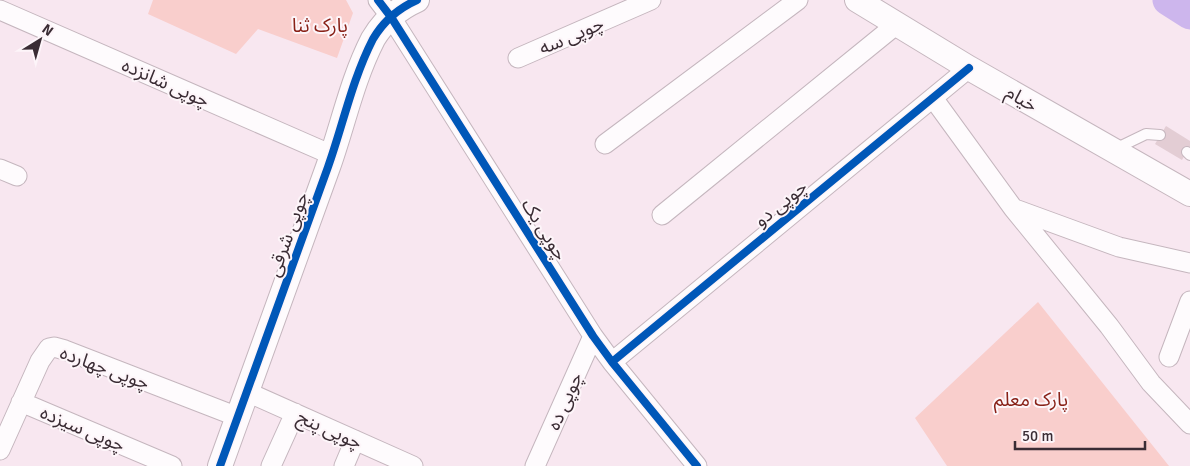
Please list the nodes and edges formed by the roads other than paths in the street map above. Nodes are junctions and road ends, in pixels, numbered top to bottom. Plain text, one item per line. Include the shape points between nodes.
1 (651, 0) edge
2 (798, 0) edge
3 (856, 0) edge
4 (399, 4) edge
5 (0, 10) edge
6 (897, 24) junction
7 (518, 58) dead end
8 (969, 68) junction
9 (933, 98) junction
10 (1160, 135) dead end
11 (605, 144) dead end
12 (1113, 150) junction
13 (332, 155) junction
14 (1190, 194) edge
15 (1013, 208) junction
16 (662, 215) dead end
17 (1190, 263) edge
18 (1190, 301) edge
19 (593, 336) junction
20 (1169, 357) dead end
21 (612, 362) junction
22 (247, 392) junction
23 (21, 402) junction
24 (295, 413) junction
25 (238, 418) junction
26 (1190, 424) edge
27 (354, 440) junction
28 (0, 450) edge
29 (172, 466) edge
30 (220, 466) edge
31 (271, 466) edge
32 (344, 466) edge
33 (413, 466) edge
34 (535, 466) edge
35 (697, 466) edge

1 - 7 street, چوپی سه
2 - 11 street
3 - 6 street, خیام
4 - 13 street, چوپی شرقی via 374,38 354,81
4 - 19 street, چوپی یک
5 - 13 street, چوپی شانزده
6 - 8 street, خیام
6 - 16 street
8 - 9 street, چوپی دو
8 - 12 street, خیام
9 - 15 street
9 - 21 street, چوپی دو
10 - 12 lane via 1146,134
12 - 14 street, خیام
13 - 22 street, چوپی شرقی
15 - 17 street via 1119,248
15 - 26 street via 1151,383
18 - 20 street
19 - 21 street, چوپی یک
19 - 34 street, چوپی ده
21 - 35 street, چوپی یک
22 - 24 street, چوپی پنج
22 - 25 street, چوپی شرقی
23 - 25 street, چوپی چهارده via 44,353 54,347
23 - 28 street, چوپی چهارده
23 - 29 street, چوپی سیزده
24 - 27 street, چوپی پنج
24 - 31 street
25 - 30 street, چوپی شرقی
27 - 32 street
27 - 33 street, چوپی پنج

